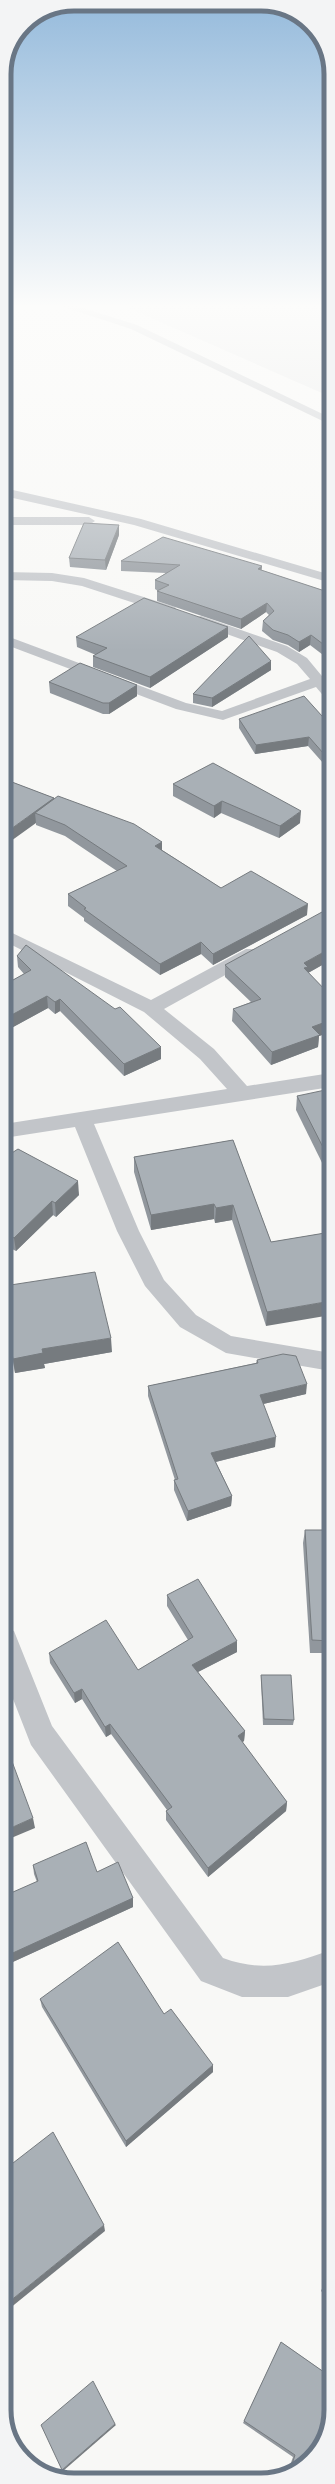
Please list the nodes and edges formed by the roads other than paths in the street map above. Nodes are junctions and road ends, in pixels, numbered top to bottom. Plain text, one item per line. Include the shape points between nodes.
1 (11, 494) edge
2 (11, 521) edge
3 (137, 522) junction
4 (11, 576) edge
5 (324, 577) edge
6 (11, 642) edge
7 (319, 681) junction
8 (324, 687) edge
9 (11, 938) edge
10 (269, 944) edge
11 (151, 1008) junction
12 (324, 1081) edge
13 (243, 1095) junction
14 (82, 1119) junction
15 (11, 1130) edge
16 (324, 1361) edge
17 (11, 1658) edge
18 (324, 1968) edge

1 - 3 street
2 - 3 street
3 - 5 street
4 - 7 street via 52,577 84,582 188,615 282,649 302,661
6 - 7 street via 181,706 223,716
7 - 8 street
9 - 11 street
10 - 11 street
11 - 13 street via 207,1054
12 - 13 street
13 - 14 street
14 - 15 street
14 - 16 street via 128,1231 156,1286 188,1321 226,1344
17 - 18 street via 41,1735 212,1970 242,1981 288,1981

